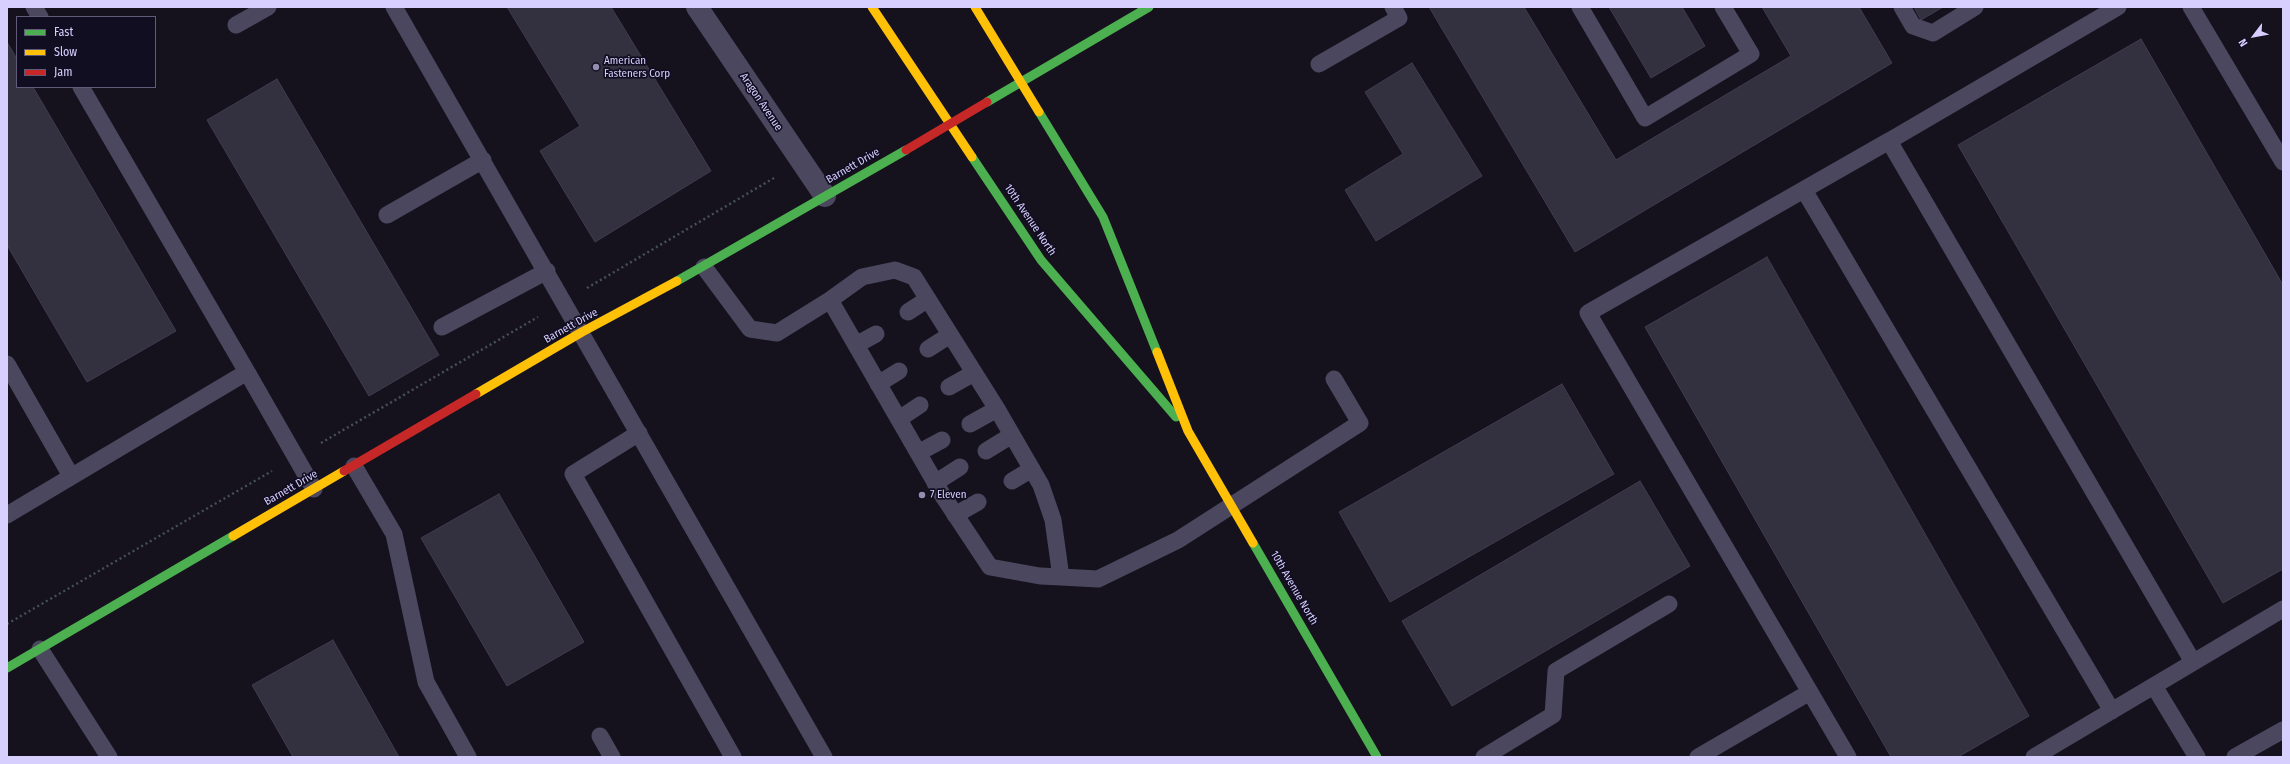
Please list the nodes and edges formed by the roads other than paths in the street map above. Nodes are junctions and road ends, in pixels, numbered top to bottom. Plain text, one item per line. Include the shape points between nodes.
1 (34, 7) edge
2 (268, 7) edge
3 (394, 7) edge
4 (697, 7) edge
5 (872, 7) edge
6 (975, 7) edge
7 (1149, 7) edge
8 (1393, 7) edge
9 (1580, 7) edge
10 (1723, 7) edge
11 (1902, 7) edge
12 (1976, 7) edge
13 (2118, 7) edge
14 (2191, 7) edge
15 (39, 16) edge
16 (236, 25) dead end
17 (1318, 64) dead end
18 (1020, 82) junction
19 (82, 88) edge
20 (950, 123) junction
21 (1889, 141) junction
22 (483, 160) junction
23 (2283, 162) edge
24 (1804, 190) junction
25 (826, 196) junction
26 (387, 215) dead end
27 (704, 267) junction
28 (547, 271) junction
29 (928, 299) junction
30 (830, 300) junction
31 (908, 312) dead end
32 (442, 327) dead end
33 (582, 332) junction
34 (876, 334) dead end
35 (950, 335) junction
36 (856, 345) junction
37 (928, 349) dead end
38 (7, 364) edge
39 (899, 371) dead end
40 (247, 372) junction
41 (974, 373) junction
42 (1334, 379) dead end
43 (878, 384) junction
44 (949, 387) dead end
45 (920, 405) dead end
46 (997, 409) junction
47 (899, 420) junction
48 (970, 424) dead end
49 (1188, 431) junction
50 (639, 433) junction
51 (1012, 435) junction
52 (942, 440) dead end
53 (986, 451) dead end
54 (918, 453) junction
55 (354, 466) junction
56 (960, 468) dead end
57 (1032, 469) junction
58 (72, 476) junction
59 (1012, 481) dead end
60 (935, 483) junction
61 (314, 489) junction
62 (978, 502) dead end
63 (1231, 505) junction
64 (7, 515) edge
65 (955, 515) junction
66 (1061, 577) junction
67 (1669, 604) dead end
68 (2283, 609) edge
69 (40, 649) junction
70 (2193, 662) junction
71 (7, 668) edge
72 (2154, 686) junction
73 (1810, 692) junction
74 (2112, 711) junction
75 (2283, 730) edge
76 (600, 736) dead end
77 (109, 757) edge
78 (468, 757) edge
79 (612, 757) edge
80 (733, 757) edge
81 (824, 757) edge
82 (1377, 757) edge
83 (1484, 757) edge
84 (1698, 757) edge
85 (1848, 757) edge
86 (2034, 757) edge
87 (2197, 757) edge
88 (2236, 757) edge

1 - 15 lane
2 - 16 lane
3 - 22 lane
4 - 25 street, Aragon Avenue
5 - 20 street, 10th Avenue North
6 - 18 street, 10th Avenue North
7 - 18 street, Barnett Drive
8 - 17 lane via 1399,18
9 - 10 lane via 1645,118 1751,54
11 - 12 lane via 1913,26 1933,33
13 - 21 lane
14 - 23 lane
18 - 20 street, Barnett Drive
18 - 49 street, 10th Avenue North via 1102,217
19 - 40 lane
20 - 25 street, Barnett Drive
20 - 49 street, 10th Avenue North via 1042,260
21 - 24 lane
21 - 70 lane
22 - 26 lane
22 - 28 lane
24 - 73 lane via 1588,313
24 - 74 lane
25 - 27 street, Barnett Drive
27 - 30 lane via 750,329 777,333
27 - 33 street, Barnett Drive
28 - 32 lane
28 - 33 lane
29 - 30 lane via 914,277 895,270 862,276
29 - 31 lane
29 - 35 lane
30 - 36 lane
33 - 50 lane
33 - 55 street, Barnett Drive
34 - 36 lane
35 - 37 lane
35 - 41 lane
36 - 43 lane
38 - 58 lane
39 - 43 lane
40 - 58 lane
40 - 61 lane
41 - 44 lane
41 - 46 lane
42 - 63 lane via 1360,423
43 - 47 lane
45 - 47 lane
46 - 48 lane
46 - 51 lane
47 - 54 lane
49 - 63 street, 10th Avenue North
50 - 80 lane via 573,474
50 - 81 lane
51 - 53 lane
51 - 57 lane
52 - 54 lane
54 - 60 lane
55 - 61 street, Barnett Drive
55 - 78 lane via 394,534 426,682
56 - 60 lane
57 - 59 lane
57 - 66 lane via 1041,485 1053,520
58 - 64 lane
60 - 65 lane
61 - 69 street, Barnett Drive
62 - 65 lane
63 - 66 lane via 1178,540 1098,579
63 - 82 street, 10th Avenue North
65 - 66 lane via 990,567
67 - 83 lane via 1556,671 1553,715
68 - 70 lane
69 - 71 street, Barnett Drive
69 - 77 lane
70 - 72 lane
72 - 74 lane
72 - 87 lane
73 - 84 lane
73 - 85 lane
74 - 86 lane
75 - 88 lane
76 - 79 lane

